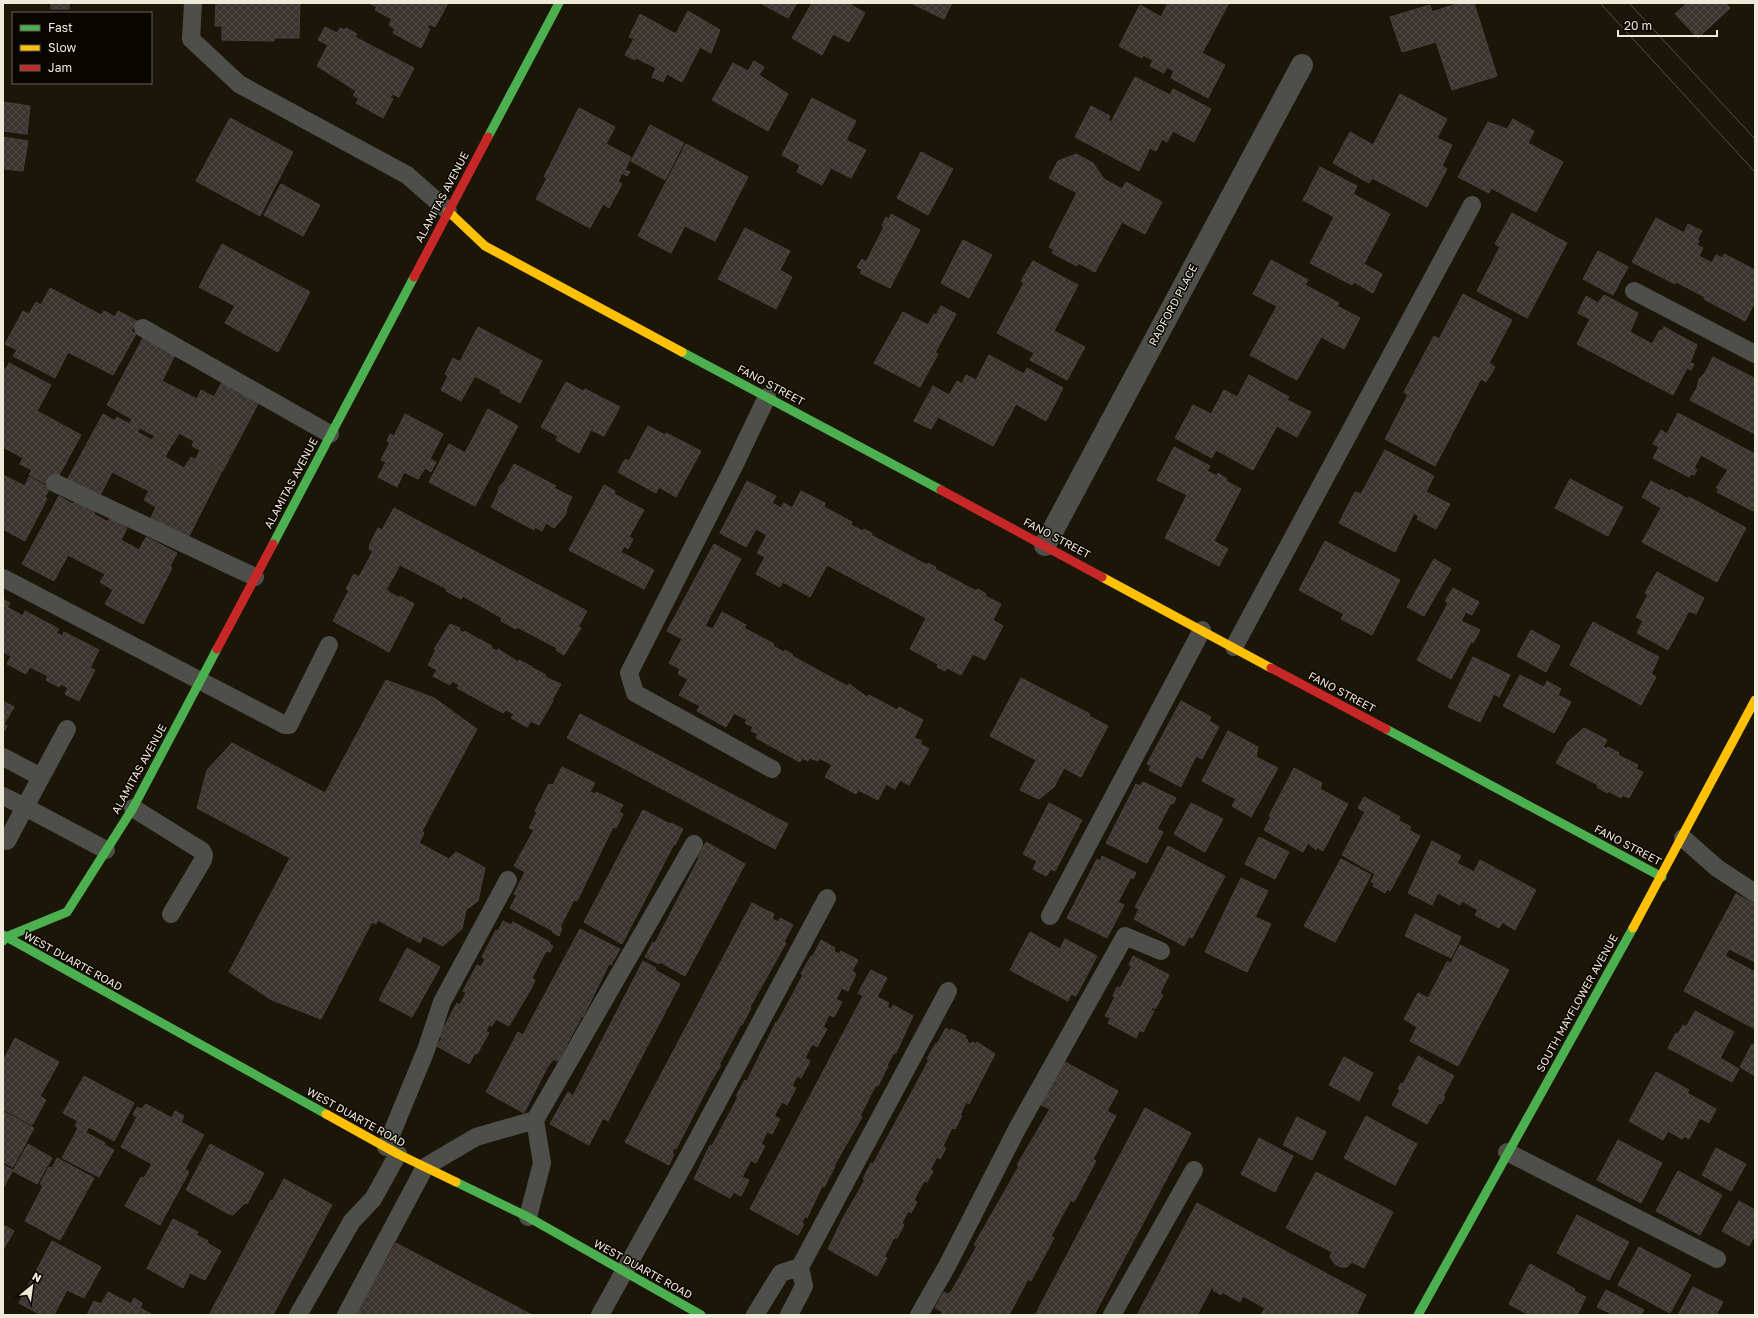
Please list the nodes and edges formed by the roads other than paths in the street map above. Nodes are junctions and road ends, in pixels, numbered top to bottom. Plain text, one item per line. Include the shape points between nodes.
1 (193, 3) edge
2 (559, 3) edge
3 (1302, 65) dead end
4 (1472, 205) dead end
5 (448, 211) junction
6 (1634, 291) dead end
7 (143, 328) dead end
8 (1755, 354) edge
9 (767, 397) junction
10 (330, 434) junction
11 (55, 484) dead end
12 (1045, 545) junction
13 (255, 577) junction
14 (3, 578) edge
15 (1202, 630) junction
16 (329, 645) dead end
17 (1234, 647) junction
18 (200, 682) junction
19 (1755, 700) edge
20 (67, 729) dead end
21 (3, 757) edge
22 (772, 769) dead end
23 (41, 777) junction
24 (3, 796) edge
25 (24, 807) junction
26 (133, 808) junction
27 (1682, 838) junction
28 (4, 843) edge
29 (694, 844) dead end
30 (106, 850) junction
31 (1662, 876) junction
32 (508, 880) dead end
33 (1755, 893) edge
34 (827, 898) dead end
35 (171, 914) dead end
36 (1050, 916) dead end
37 (4, 938) edge
38 (1161, 951) dead end
39 (948, 991) dead end
40 (535, 1120) junction
41 (392, 1150) junction
42 (1507, 1152) junction
43 (425, 1167) junction
44 (1194, 1170) dead end
45 (528, 1217) junction
46 (1717, 1259) dead end
47 (800, 1268) junction
48 (624, 1272) junction
49 (298, 1315) edge
50 (346, 1315) edge
51 (600, 1315) edge
52 (701, 1315) edge
53 (755, 1315) edge
54 (789, 1315) edge
55 (919, 1315) edge
56 (1112, 1315) edge
57 (1418, 1315) edge

1 - 5 lane via 191,39 239,84 407,175
2 - 5 street, ALAMITAS AVENUE
3 - 12 street, RADFORD PLACE
4 - 17 lane
5 - 9 street, FANO STREET via 485,246
5 - 10 street, ALAMITAS AVENUE
6 - 8 lane
7 - 10 lane
9 - 12 street, FANO STREET
9 - 22 lane via 629,673 635,693
10 - 13 street, ALAMITAS AVENUE
11 - 13 lane
12 - 15 street, FANO STREET
13 - 18 street, ALAMITAS AVENUE
14 - 18 lane
15 - 17 street, FANO STREET
15 - 36 lane
16 - 18 lane via 289,725
17 - 31 street, FANO STREET
18 - 26 street, ALAMITAS AVENUE
19 - 27 street, SOUTH MAYFLOWER AVENUE
20 - 23 lane
21 - 23 lane
23 - 25 lane
24 - 25 lane
25 - 28 lane
25 - 30 lane
26 - 30 street, ALAMITAS AVENUE
26 - 35 lane via 202,851 204,855
27 - 31 street, SOUTH MAYFLOWER AVENUE
27 - 33 lane via 1717,868
29 - 40 lane
30 - 37 street, ALAMITAS AVENUE via 67,912
31 - 42 street, SOUTH MAYFLOWER AVENUE
32 - 41 lane via 442,1002
34 - 48 lane
37 - 41 street, WEST DUARTE ROAD
38 - 55 lane via 1125,936 1017,1129
39 - 47 lane
40 - 43 lane via 476,1137
40 - 45 lane via 542,1164
41 - 43 street, WEST DUARTE ROAD
41 - 49 lane via 373,1199 352,1221
42 - 46 lane
42 - 57 street, SOUTH MAYFLOWER AVENUE
43 - 45 street, WEST DUARTE ROAD
43 - 50 lane
44 - 56 lane
45 - 48 street, WEST DUARTE ROAD
47 - 53 lane via 781,1273
47 - 54 lane via 804,1286
48 - 51 lane
48 - 52 street, WEST DUARTE ROAD

